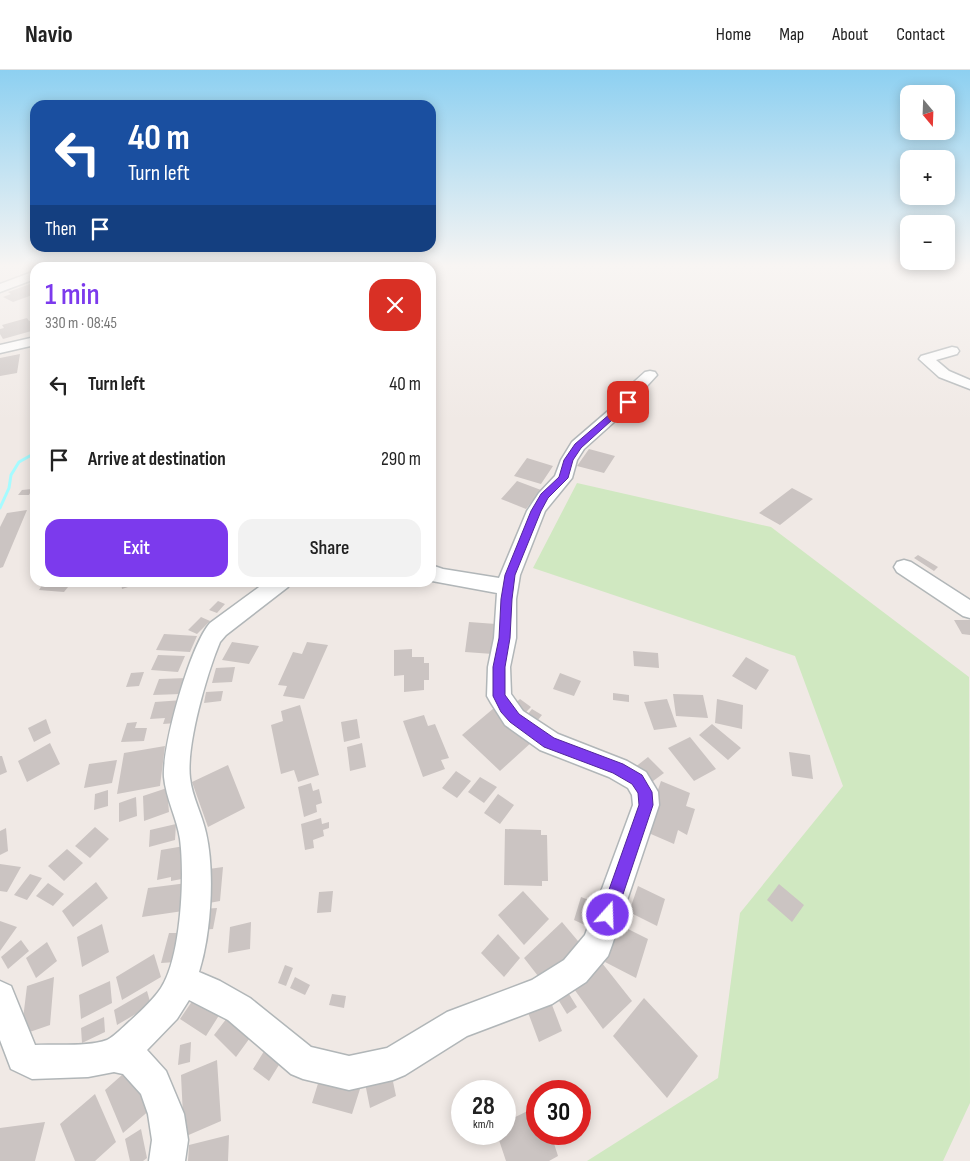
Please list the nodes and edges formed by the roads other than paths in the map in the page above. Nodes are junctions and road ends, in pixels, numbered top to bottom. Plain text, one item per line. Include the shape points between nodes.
1 (30, 342) edge
2 (0, 349) edge
3 (952, 351) dead end
4 (650, 375) dead end
5 (970, 385) edge
6 (904, 567) dead end
7 (436, 574) edge
8 (274, 587) edge
9 (508, 587) junction
10 (970, 610) edge
11 (180, 980) junction
12 (0, 997) edge
13 (114, 1055) junction
14 (167, 1161) edge

1 - 2 street
3 - 5 street via 926,359 944,374
4 - 9 street via 628,402 586,438 568,460 563,478 544,497 536,511
6 - 10 street
7 - 9 street
8 - 11 street via 211,637 177,757 177,778 190,817 195,868 194,919 188,959
9 - 11 street via 505,638 499,667 499,696 505,708 549,742 618,769 637,780 645,792 646,805 597,945 575,971 541,994 458,1023 393,1063 349,1073 303,1062 239,1009
11 - 13 street via 167,1006 142,1034
12 - 13 street via 24,1057 32,1062 88,1060
13 - 14 street via 133,1060 154,1083 166,1114 170,1140

